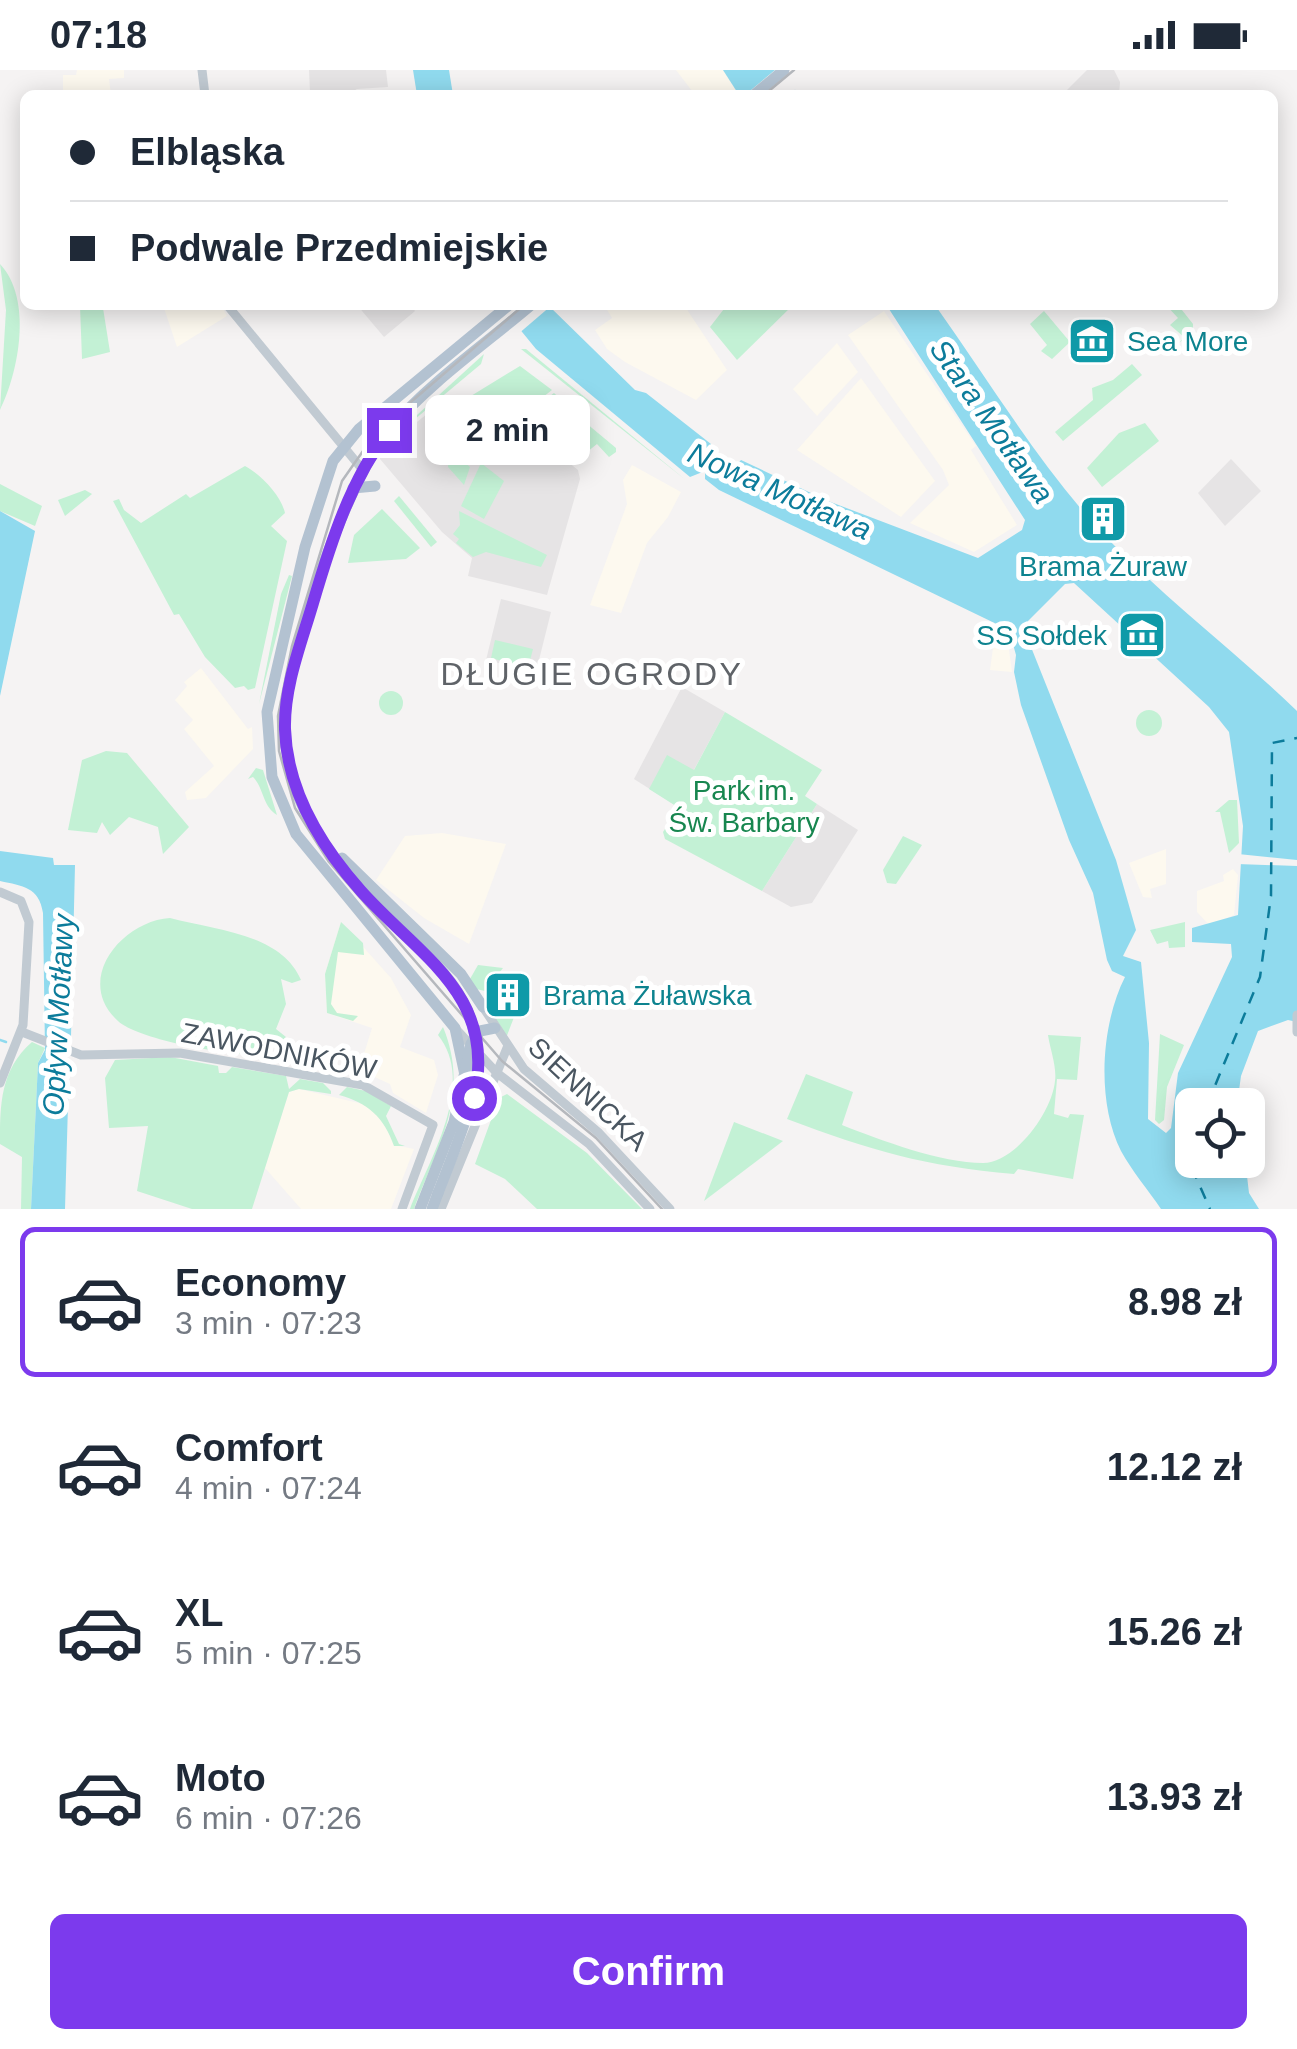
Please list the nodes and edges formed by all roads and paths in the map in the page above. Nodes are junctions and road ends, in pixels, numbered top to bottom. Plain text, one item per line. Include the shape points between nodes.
1 (784, 70) edge
2 (760, 90) edge
3 (232, 310) edge
4 (503, 310) edge
5 (525, 310) edge
6 (343, 447) junction
7 (362, 469) junction
8 (375, 486) dead end
9 (353, 488) junction
10 (326, 845) junction
11 (0, 892) edge
12 (484, 1007) junction
13 (455, 1028) junction
14 (496, 1028) junction
15 (22, 1032) junction
16 (470, 1044) junction
17 (507, 1048) junction
18 (497, 1072) junction
19 (466, 1075) junction
20 (0, 1083) edge
21 (402, 1209) edge
22 (420, 1209) edge
23 (432, 1209) edge
24 (441, 1209) edge
25 (650, 1209) edge
26 (670, 1209) edge

1 - 2 main road
3 - 6 street
4 - 6 main road
5 - 7 main road via 410,408
6 - 7 street
6 - 13 main road via 322,488 297,578 272,684 268,756 282,807 308,853
7 - 9 main road
8 - 9 main road
9 - 10 main road via 313,603 285,713 294,785
10 - 12 main road via 449,961
10 - 23 main road, bridge via 461,995 474,1021 474,1098
11 - 15 street via 20,901 28,916
12 - 14 street, SIENNICKA
12 - 16 street
13 - 16 street, SIENNICKA
13 - 19 main road
14 - 16 main road via 480,1031
14 - 17 street, SIENNICKA
15 - 20 street
15 - 21 street, ZAWODNIKÓW via 88,1056 180,1053 386,1094 434,1125
16 - 18 street, SIENNICKA
16 - 19 main road
17 - 18 street
17 - 26 street, SIENNICKA
18 - 24 street
18 - 25 street, SIENNICKA via 577,1134
19 - 22 main road

